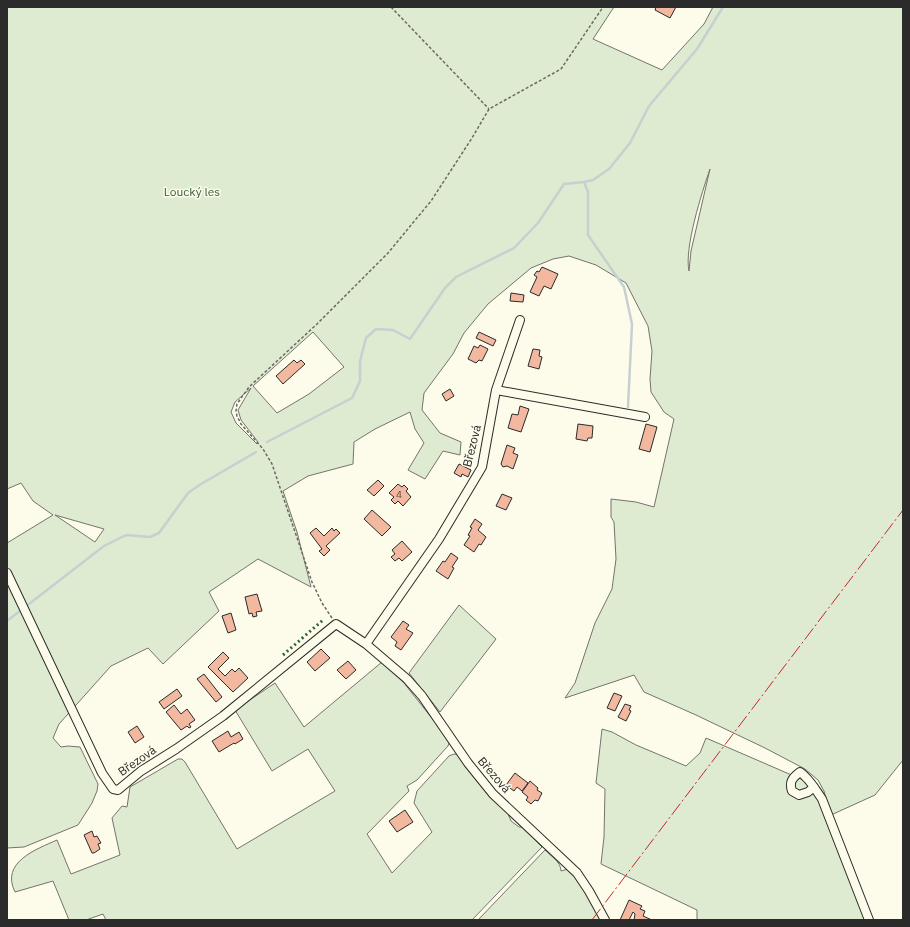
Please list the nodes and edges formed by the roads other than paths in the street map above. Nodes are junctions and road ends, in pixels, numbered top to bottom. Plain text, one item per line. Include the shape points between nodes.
1 (520, 320) dead end
2 (496, 390) junction
3 (645, 417) dead end
4 (7, 573) edge
5 (366, 644) junction
6 (814, 787) dead end
7 (605, 920) edge
8 (869, 920) edge

1 - 2 street, Březová
2 - 3 street
2 - 5 street, Březová via 482,467 439,539
4 - 5 street, Březová via 102,773 113,789 118,790 141,771 223,716 336,624
5 - 7 street, Březová via 422,696 468,763 493,794 577,873
6 - 8 street via 822,799

